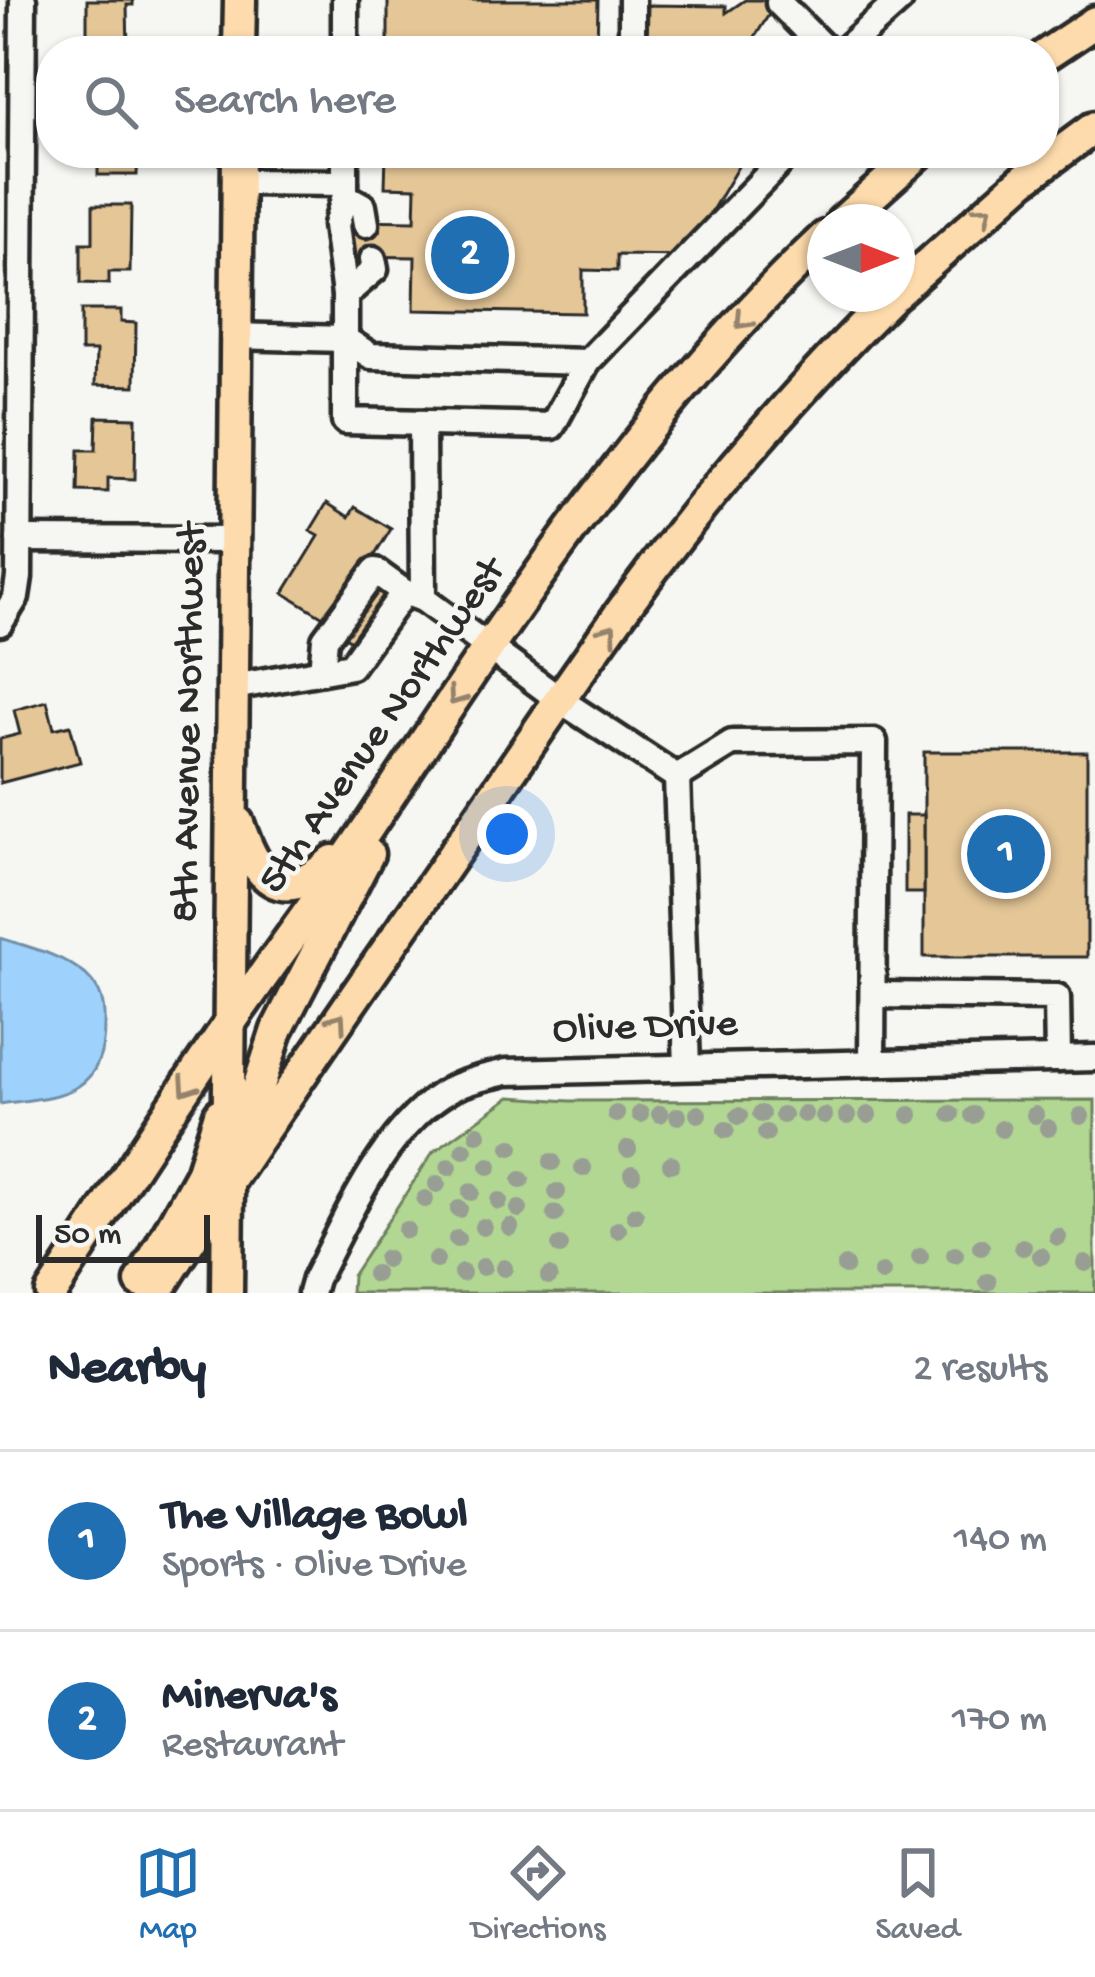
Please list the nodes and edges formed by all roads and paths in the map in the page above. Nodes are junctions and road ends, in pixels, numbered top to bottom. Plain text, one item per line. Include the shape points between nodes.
1 (23, 0) edge
2 (240, 0) edge
3 (345, 0) edge
4 (632, 0) edge
5 (900, 0) edge
6 (790, 1) edge
7 (1095, 22) edge
8 (239, 36) edge
9 (345, 36) edge
10 (632, 36) edge
11 (813, 36) edge
12 (860, 36) edge
13 (1059, 46) edge
14 (1095, 127) edge
15 (1059, 155) edge
16 (238, 168) edge
17 (345, 168) edge
18 (775, 168) edge
19 (902, 168) edge
20 (1042, 168) edge
21 (345, 190) junction
22 (862, 204) edge
23 (366, 224) dead end
24 (807, 256) edge
25 (373, 260) dead end
26 (915, 276) edge
27 (345, 295) junction
28 (877, 312) edge
29 (236, 336) junction
30 (345, 339) junction
31 (587, 362) junction
32 (422, 423) junction
33 (19, 539) junction
34 (235, 540) junction
35 (414, 596) junction
36 (0, 623) edge
37 (489, 649) junction
38 (322, 671) junction
39 (233, 687) junction
40 (560, 700) junction
41 (421, 747) junction
42 (677, 777) junction
43 (232, 806) junction
44 (364, 832) junction
45 (874, 994) junction
46 (230, 1022) junction
47 (1095, 1058) edge
48 (1058, 1059) junction
49 (872, 1063) junction
50 (687, 1067) junction
51 (228, 1180) junction
52 (50, 1293) edge
53 (136, 1293) edge
54 (156, 1293) edge
55 (227, 1293) edge
56 (311, 1293) edge

1 - 33 street
2 - 8 main road
3 - 9 street
4 - 10 street
5 - 12 street
6 - 11 street
7 - 13 main road
15 -> 14 main road
16 - 21 street
16 - 29 main road, 8th Avenue Northwest
17 - 21 street
18 - 31 street
19 - 22 main road
26 -> 20 main road
21 - 23 street via 363,206
21 - 27 street via 336,225
24 -> 37 main road, 5th Avenue Northwest via 643,436
25 - 27 street via 375,268
27 - 30 street
40 -> 28 main road via 726,476
29 - 30 street
29 - 34 main road, 8th Avenue Northwest
30 - 31 street via 371,356
30 - 32 street via 345,421
31 - 32 street via 552,426
32 - 35 street
33 - 34 street
33 - 36 street via 16,597
34 - 39 main road, 8th Avenue Northwest
35 - 37 street
35 - 38 street via 351,666
35 - 38 street via 375,571 325,639
37 - 40 street
37 -> 41 main road, 5th Avenue Northwest
38 - 39 street
39 - 43 main road, 8th Avenue Northwest
40 - 42 street
51 -> 40 main road
41 - 44 main road, 5th Avenue Northwest
41 - 51 main road via 277,1030
42 - 45 street via 732,743 874,742
42 - 50 street
43 - 44 main road via 252,861 287,885 315,877
43 - 46 main road, 8th Avenue Northwest
44 - 46 main road, 5th Avenue Northwest
45 - 48 street via 1057,997
45 - 49 street
46 - 51 main road, 8th Avenue Northwest
46 -> 52 main road, 5th Avenue Northwest
46 - 53 main road via 222,1106 201,1174
47 - 48 street, Olive Drive
48 - 49 street, Olive Drive
49 - 50 street, Olive Drive
50 - 56 street, Olive Drive via 506,1072 447,1091 407,1126 365,1182
51 - 54 main road
51 - 55 main road, 8th Avenue Northwest

